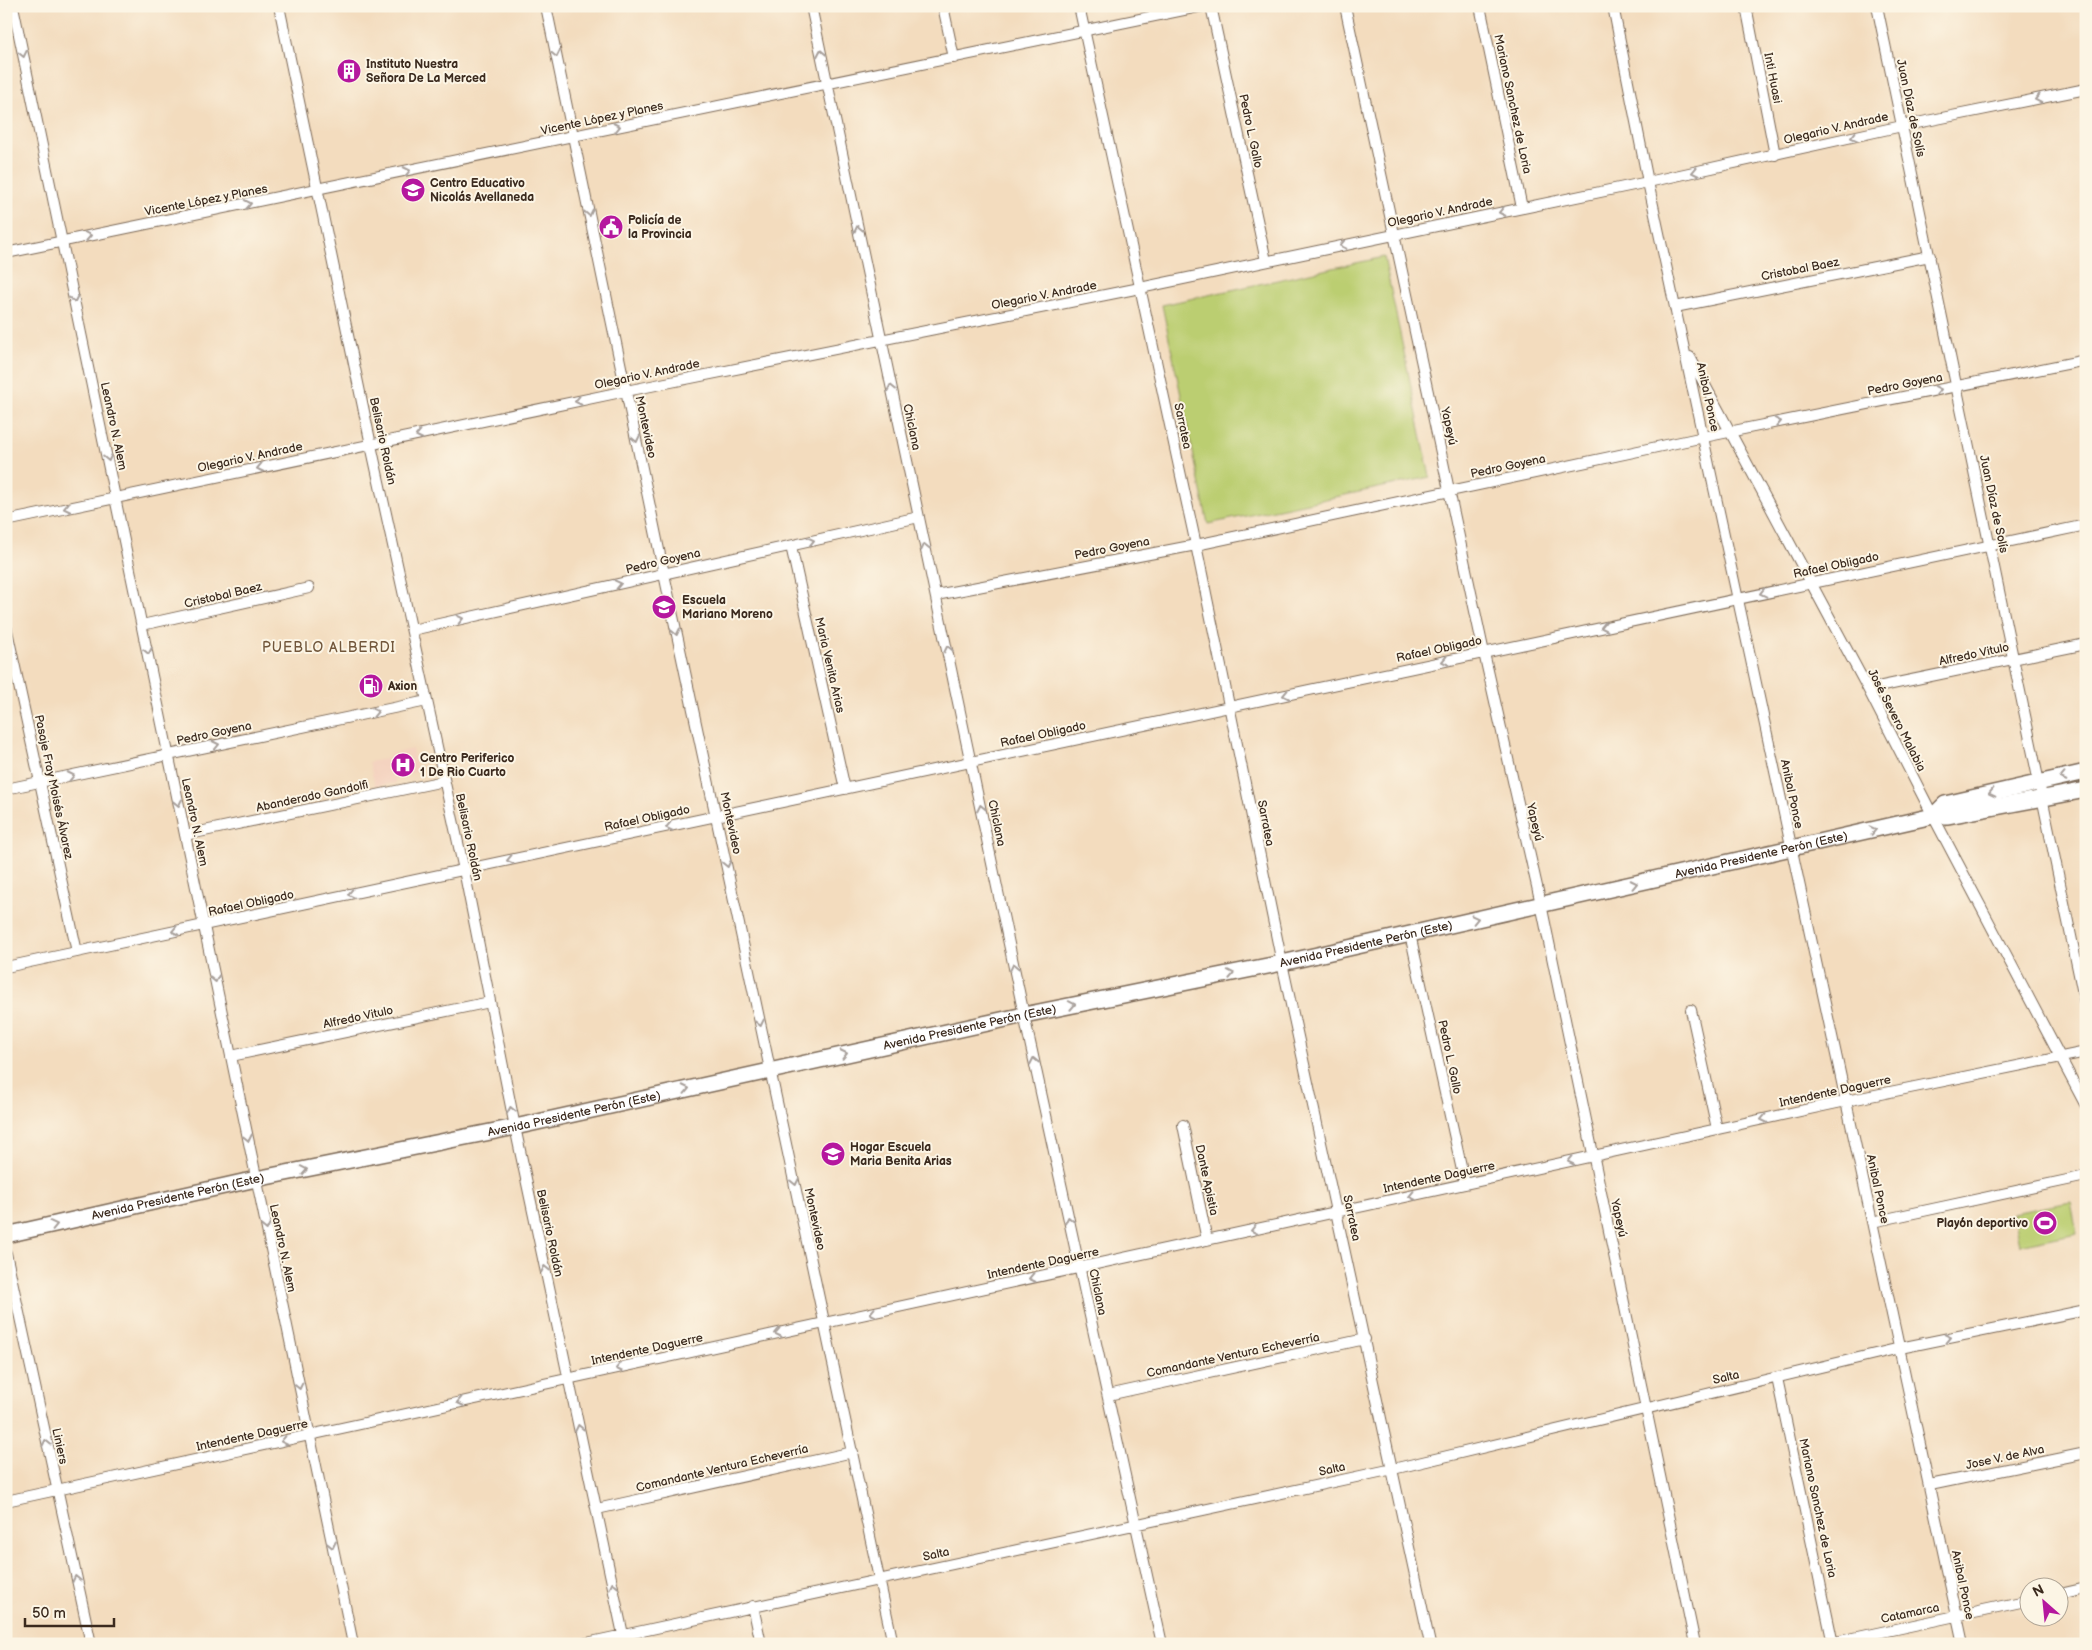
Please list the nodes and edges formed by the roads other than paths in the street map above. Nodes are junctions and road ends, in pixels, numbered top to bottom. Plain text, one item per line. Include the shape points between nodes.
1 (13, 6) edge
2 (279, 6) edge
3 (546, 6) edge
4 (812, 6) edge
5 (943, 6) edge
6 (1079, 6) edge
7 (1203, 6) edge
8 (1211, 6) edge
9 (1345, 6) edge
10 (1480, 6) edge
11 (1613, 6) edge
12 (1746, 6) edge
13 (1877, 6) edge
14 (1085, 31) junction
15 (954, 58) junction
16 (827, 84) junction
17 (2086, 89) edge
18 (1902, 126) junction
19 (574, 136) junction
20 (1775, 155) junction
21 (1648, 182) junction
22 (317, 190) junction
23 (1522, 208) junction
24 (1394, 234) junction
25 (62, 242) junction
26 (6, 253) edge
27 (1930, 256) junction
28 (1266, 261) junction
29 (1140, 288) junction
30 (1676, 307) junction
31 (881, 340) junction
32 (1684, 347) junction
33 (2086, 360) edge
34 (1957, 386) junction
35 (626, 391) junction
36 (1730, 432) junction
37 (1704, 437) junction
38 (371, 445) junction
39 (1450, 491) junction
40 (116, 498) junction
41 (919, 517) junction
42 (6, 521) edge
43 (2086, 525) edge
44 (1196, 545) junction
45 (1990, 545) junction
46 (791, 546) junction
47 (664, 574) junction
48 (1810, 582) junction
49 (309, 588) dead end
50 (936, 595) junction
51 (1738, 599) junction
52 (142, 625) junction
53 (6, 626) edge
54 (412, 630) junction
55 (2086, 644) edge
56 (1484, 653) junction
57 (2014, 658) junction
58 (1868, 689) junction
59 (427, 701) junction
60 (1230, 707) junction
61 (168, 755) junction
62 (972, 762) junction
63 (2086, 772) edge
64 (444, 781) junction
65 (40, 782) junction
66 (2040, 782) junction
67 (6, 789) edge
68 (845, 789) junction
69 (2086, 790) edge
70 (2043, 799) junction
71 (716, 816) junction
72 (1933, 816) junction
73 (185, 835) junction
74 (1791, 850) junction
75 (464, 870) junction
76 (1541, 904) junction
77 (204, 925) junction
78 (1410, 934) junction
79 (77, 952) junction
80 (1282, 964) junction
81 (6, 967) edge
82 (490, 1002) junction
83 (2086, 1008) edge
84 (1691, 1010) dead end
85 (1024, 1015) junction
86 (2086, 1052) edge
87 (231, 1056) junction
88 (2060, 1057) junction
89 (770, 1070) junction
90 (1846, 1101) junction
91 (2086, 1106) edge
92 (1183, 1125) dead end
93 (515, 1127) junction
94 (1717, 1129) junction
95 (1593, 1156) junction
96 (2086, 1176) edge
97 (256, 1179) junction
98 (1465, 1184) junction
99 (1337, 1212) junction
100 (1872, 1222) junction
101 (6, 1236) edge
102 (1207, 1240) junction
103 (6, 1253) edge
104 (1080, 1268) junction
105 (2086, 1310) edge
106 (826, 1323) junction
107 (1365, 1339) junction
108 (1900, 1348) junction
109 (1777, 1378) junction
110 (569, 1379) junction
111 (1108, 1395) junction
112 (1646, 1409) junction
113 (309, 1435) junction
114 (853, 1452) junction
115 (2086, 1452) edge
116 (1392, 1469) junction
117 (1930, 1485) junction
118 (56, 1490) junction
119 (6, 1501) edge
120 (597, 1509) junction
121 (1136, 1524) junction
122 (880, 1579) junction
123 (2086, 1588) edge
124 (2070, 1592) edge
125 (2020, 1602) edge
126 (753, 1606) junction
127 (1957, 1615) junction
128 (624, 1639) edge
129 (1831, 1643) edge
130 (91, 1644) edge
131 (352, 1644) edge
132 (582, 1644) edge
133 (761, 1644) edge
134 (894, 1644) edge
135 (1162, 1644) edge
136 (1430, 1644) edge
137 (1696, 1644) edge
138 (1963, 1644) edge

1 -> 25 street, Leandro N. Alem
2 - 22 street, Belisario Roldán
3 -> 19 street, Montevideo
16 -> 4 street, Chiclana
5 - 15 street
6 - 14 street, Sarratea
7 - 14 street, Vicente López y Planes
8 - 28 street, Pedro L. Gallo
9 - 24 street, Yapeyú
10 - 23 street, Mariano Sanchez de Loria
11 - 21 street, Anibal Ponce
12 - 20 street, Inti Huasi
13 - 18 street, Juan Díaz de Solís
14 - 15 street, Vicente López y Planes
14 - 29 street, Sarratea
15 - 16 street, Vicente López y Planes
19 -> 16 street, Vicente López y Planes
31 -> 16 street, Chiclana
17 -> 18 street, Olegario V. Andrade
18 -> 20 street, Olegario V. Andrade
18 - 27 street, Juan Díaz de Solís
22 -> 19 street, Vicente López y Planes
19 -> 35 street, Montevideo
20 -> 21 street, Olegario V. Andrade
21 - 23 street, Olegario V. Andrade
21 - 30 street, Anibal Ponce
25 -> 22 street, Vicente López y Planes
22 - 38 street, Belisario Roldán
23 -> 24 street, Olegario V. Andrade
24 -> 28 street, Olegario V. Andrade
24 - 39 street, Yapeyú
25 - 26 street, Vicente López y Planes
25 -> 40 street, Leandro N. Alem
27 - 30 street, Cristobal Baez
27 - 34 street, Juan Díaz de Solís
28 - 29 street, Olegario V. Andrade
29 - 31 street, Olegario V. Andrade
29 - 44 street, Sarratea
30 - 32 street, Anibal Ponce
31 - 35 street, Olegario V. Andrade
41 -> 31 street, Chiclana
32 - 36 street, José Severo Malabia
32 - 37 street, Anibal Ponce
33 - 34 street, Pedro Goyena
36 -> 34 street, Pedro Goyena
34 - 45 street, Juan Díaz de Solís
35 -> 38 street, Olegario V. Andrade
35 -> 47 street, Montevideo
36 - 37 street, Pedro Goyena
36 - 48 street, José Severo Malabia
37 - 39 street, Pedro Goyena
37 - 51 street, Anibal Ponce
38 -> 40 street, Olegario V. Andrade
38 - 54 street, Belisario Roldán
39 - 44 street, Pedro Goyena
39 - 56 street, Yapeyú
40 -> 42 street, Olegario V. Andrade
40 - 52 street, Leandro N. Alem
46 -> 41 street, Pedro Goyena
50 -> 41 street, Chiclana
43 - 45 street, Rafael Obligado
44 - 50 street, Pedro Goyena
44 - 60 street, Sarratea
45 - 48 street, Rafael Obligado
45 - 57 street, Juan Díaz de Solís
46 - 47 street, Pedro Goyena
46 - 68 street, Maria Venita Arias
54 -> 47 street, Pedro Goyena
47 -> 71 street, Montevideo
48 -> 51 street, Rafael Obligado
48 - 58 street, José Severo Malabia
49 - 52 street, Cristobal Baez
62 -> 50 street, Chiclana
51 -> 56 street, Rafael Obligado
51 - 74 street, Anibal Ponce
52 -> 61 street, Leandro N. Alem
53 - 65 street, Pasaje Fray Moisés Álvarez
54 - 59 street, Belisario Roldán
55 - 57 street, Alfredo Vitulo
56 -> 60 street, Rafael Obligado
56 - 76 street, Yapeyú
57 - 58 street, Alfredo Vitulo
57 - 66 street, Juan Díaz de Solís
58 - 72 street, José Severo Malabia
61 -> 59 street, Pedro Goyena
59 - 64 street, Belisario Roldán
60 - 62 street, Rafael Obligado
60 - 80 street, Sarratea
65 -> 61 street, Pedro Goyena
61 -> 73 street, Leandro N. Alem
62 - 68 street, Rafael Obligado
85 -> 62 street, Chiclana
63 -> 66 main road, Avenida Presidente Perón (Este)
64 - 73 street, Abanderado Gandolfi
64 - 75 street, Belisario Roldán
65 - 67 street, Pedro Goyena
65 - 79 street, Pasaje Fray Moisés Álvarez
66 - 70 street, Juan Díaz de Solís
66 -> 72 main road, Avenida Presidente Perón (Este) via 1945,804
68 - 71 street, Rafael Obligado
69 - 70 main road, Avenida Presidente Perón (Este)
70 - 72 main road, Avenida Presidente Perón (Este)
70 - 83 street, Juan Díaz de Solís
71 -> 75 street, Rafael Obligado
71 -> 89 street, Montevideo
74 -> 72 main road, Avenida Presidente Perón (Este)
72 - 88 street, José Severo Malabia
73 - 77 street, Leandro N. Alem
76 -> 74 main road, Avenida Presidente Perón (Este)
74 - 90 street, Anibal Ponce
75 -> 77 street, Rafael Obligado
75 - 82 street, Belisario Roldán
78 -> 76 main road, Avenida Presidente Perón (Este)
76 - 95 street, Yapeyú
77 -> 79 street, Rafael Obligado
77 -> 87 street, Leandro N. Alem
78 - 80 main road, Avenida Presidente Perón (Este)
78 - 98 street, Pedro L. Gallo
79 - 81 street, Rafael Obligado
85 -> 80 main road, Avenida Presidente Perón (Este)
80 - 99 street, Sarratea
82 - 87 street, Alfredo Vitulo
93 -> 82 street, Belisario Roldán
84 - 94 street
89 -> 85 main road, Avenida Presidente Perón (Este)
104 -> 85 street, Chiclana
86 - 88 street, Intendente Daguerre
87 -> 97 street, Leandro N. Alem
88 - 90 street, Intendente Daguerre
88 - 91 street, José Severo Malabia
93 -> 89 main road, Avenida Presidente Perón (Este)
89 -> 106 street, Montevideo
90 -> 94 street, Intendente Daguerre
90 - 100 street, Anibal Ponce
92 - 102 street, Dante Apistia
97 -> 93 main road, Avenida Presidente Perón (Este)
110 -> 93 street, Belisario Roldán
94 - 95 street, Intendente Daguerre
95 -> 98 street, Intendente Daguerre
95 - 112 street, Yapeyú
96 - 100 street
101 -> 97 main road, Avenida Presidente Perón (Este)
97 -> 113 street, Leandro N. Alem
98 -> 99 street, Intendente Daguerre
99 -> 102 street, Intendente Daguerre
99 - 107 street, Sarratea
100 - 108 street, Anibal Ponce
102 - 104 street, Intendente Daguerre
118 -> 103 street, Liniers
104 -> 106 street, Intendente Daguerre
104 - 111 street, Chiclana
108 -> 105 street, Salta
106 -> 110 street, Intendente Daguerre
106 - 114 street, Montevideo
107 - 111 street, Comandante Ventura Echeverría
107 - 116 street, Sarratea
108 - 109 street, Salta
108 - 117 street, Anibal Ponce
109 - 112 street, Salta
109 - 129 street, Mariano Sanchez de Loria
110 -> 113 street, Intendente Daguerre
120 -> 110 street, Belisario Roldán
111 - 121 street, Chiclana
112 - 116 street, Salta
112 - 137 street, Yapeyú
113 -> 118 street, Intendente Daguerre
113 -> 131 street, Leandro N. Alem
114 - 120 street, Comandante Ventura Echeverría
114 - 122 street, Montevideo
115 - 117 street, Jose V. de Alva
116 - 121 street, Salta
116 - 136 street, Sarratea
117 - 127 street, Anibal Ponce
118 - 119 street, Intendente Daguerre
130 -> 118 street, Liniers
128 -> 120 street, Belisario Roldán
121 - 122 street, Salta
121 - 135 street, Chiclana
122 - 126 street, Salta
122 - 134 street, Montevideo
123 - 124 street
125 - 127 street, Catamarca
126 - 128 street, Salta
126 - 133 street
127 - 129 street, Catamarca
127 - 138 street, Anibal Ponce
128 - 132 street, Salta

